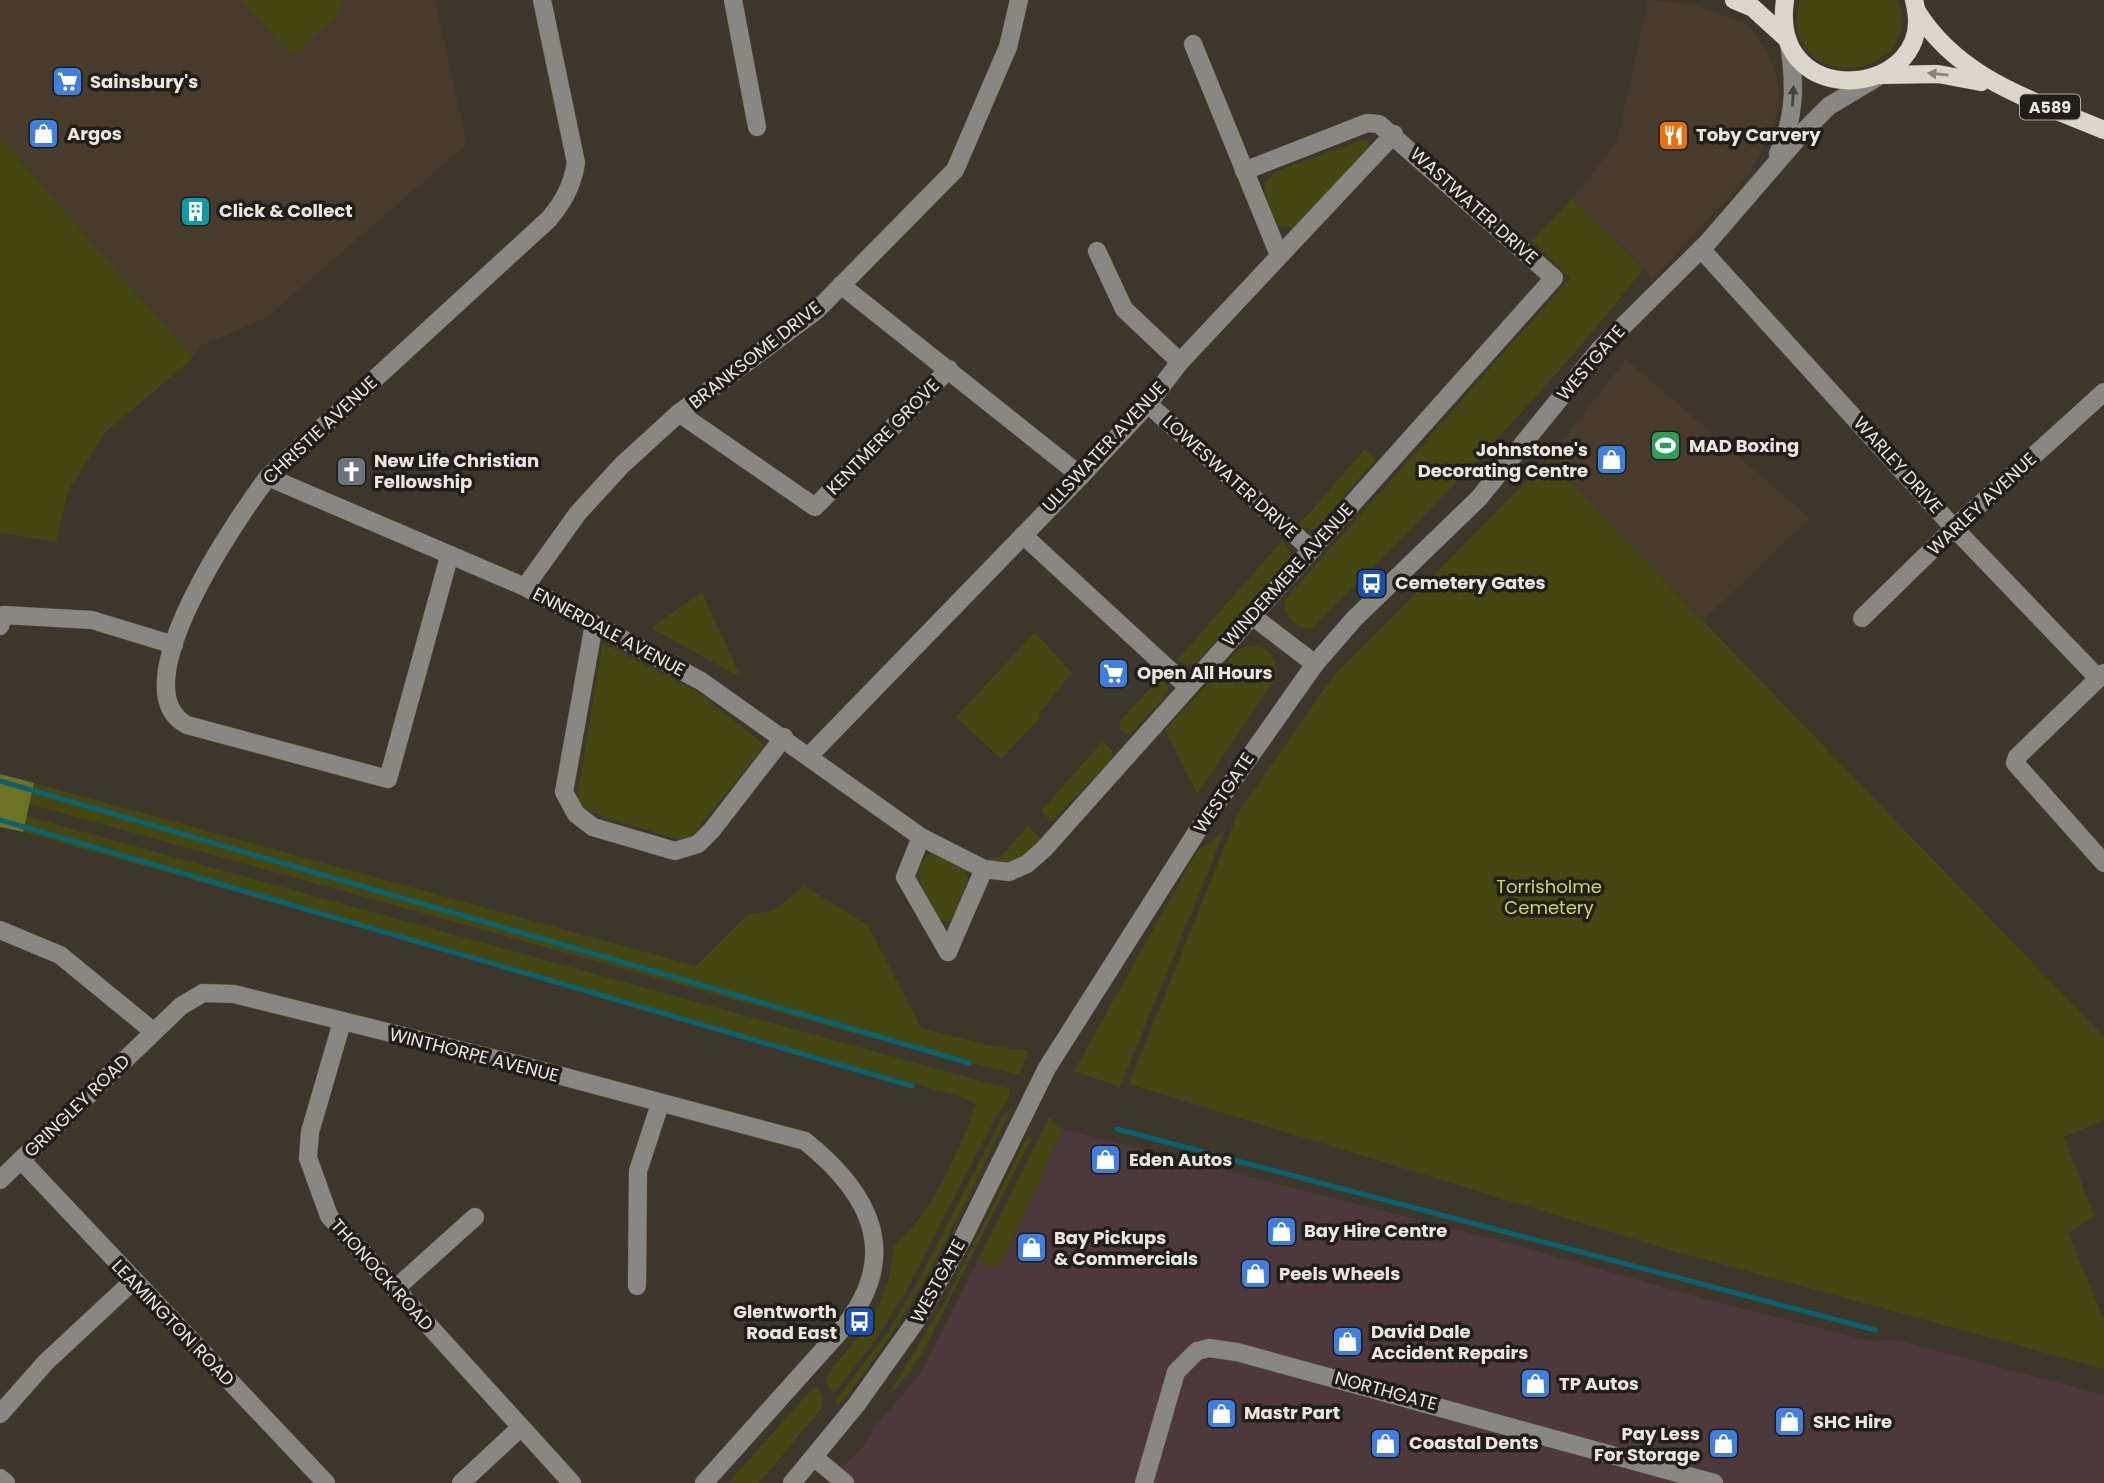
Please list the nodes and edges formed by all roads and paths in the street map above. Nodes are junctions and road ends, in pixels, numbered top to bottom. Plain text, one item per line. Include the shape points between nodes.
1 (542, 0) edge
2 (733, 0) edge
3 (1019, 0) edge
4 (1734, 0) edge
5 (1785, 0) edge
6 (1916, 4) edge
7 (1788, 41) junction
8 (1193, 44) dead end
9 (1878, 76) junction
10 (1995, 85) junction
11 (757, 127) dead end
12 (2104, 130) edge
13 (1394, 134) junction
14 (1244, 171) junction
15 (1763, 182) junction
16 (1701, 249) junction
17 (1097, 251) dead end
18 (1279, 255) junction
19 (1555, 278) joint
20 (841, 285) junction
21 (1180, 362) junction
22 (949, 369) junction
23 (2104, 392) edge
24 (1148, 404) junction
25 (679, 413) junction
26 (1081, 475) junction
27 (268, 477) junction
28 (1954, 528) junction
29 (1023, 535) junction
30 (1312, 550) junction
31 (450, 557) junction
32 (525, 587) junction
33 (1251, 615) junction
34 (1862, 618) dead end
35 (594, 624) junction
36 (0, 626) edge
37 (174, 645) junction
38 (1315, 664) junction
39 (2101, 676) edge
40 (1188, 687) junction
41 (783, 737) junction
42 (809, 756) junction
43 (921, 837) junction
44 (2104, 863) edge
45 (984, 869) junction
46 (0, 930) edge
47 (342, 1022) junction
48 (154, 1032) junction
49 (660, 1104) junction
50 (21, 1160) junction
51 (0, 1180) edge
52 (475, 1217) dead end
53 (132, 1281) junction
54 (637, 1286) dead end
55 (396, 1290) junction
56 (0, 1414) edge
57 (520, 1428) junction
58 (816, 1458) junction
59 (0, 1478) edge
60 (6, 1483) edge
61 (326, 1483) edge
62 (461, 1483) edge
63 (572, 1483) edge
64 (704, 1483) edge
65 (792, 1483) edge
66 (845, 1483) edge
67 (1144, 1483) edge
68 (1714, 1483) edge

1 - 27 street, CHRISTIE AVENUE via 576,163 564,200 549,219
2 - 11 street
3 - 20 street, BRANKSOME DRIVE via 1008,47 955,170
4 - 7 main road, A589 via 1753,8
5 - 7 main road via 1783,21
6 - 9 main road, A589 via 1914,34 1907,50
6 - 10 main road, A589 via 1948,52
7 - 9 main road, A589 via 1813,72 1832,80 1853,82
15 -> 7 street, WESTGATE via 1783,143 1793,105
8 - 14 street
10 -> 9 main road, A589 via 1938,74
9 - 15 street, WESTGATE via 1829,106
10 - 12 main road, A589
13 - 14 street via 1379,124 1367,123
13 - 18 street, ULLSWATER AVENUE
13 - 19 street, WASTWATER DRIVE
14 - 18 street
15 - 16 street, WESTGATE
16 - 28 street, WARLEY DRIVE
16 - 38 street, WESTGATE via 1600,349 1479,498 1354,619
17 - 21 street via 1124,309
18 - 21 street, ULLSWATER AVENUE
19 - 30 street, WINDERMERE AVENUE
20 - 22 street
20 - 25 street, BRANKSOME DRIVE via 817,310
21 - 24 street, ULLSWATER AVENUE
22 - 25 street, KENTMERE GROVE via 816,507
22 - 26 street
23 - 28 street, WARLEY AVENUE
24 - 26 street, ULLSWATER AVENUE
24 - 30 street, LOWESWATER DRIVE
25 - 32 street, BRANKSOME DRIVE via 578,513
26 - 29 street, ULLSWATER AVENUE
27 - 31 street, ENNERDALE AVENUE
27 - 37 street, CHRISTIE AVENUE via 232,524 203,574
28 - 34 street, WARLEY AVENUE
28 - 39 street, WARLEY DRIVE
29 - 40 street
29 - 42 street, ULLSWATER AVENUE
30 - 33 street, WINDERMERE AVENUE
31 - 32 street, ENNERDALE AVENUE
31 - 37 street, CHRISTIE AVENUE via 388,779 175,719 164,696
32 - 35 street, ENNERDALE AVENUE
33 - 38 street
33 - 40 street, WINDERMERE AVENUE
35 - 41 street, ENNERDALE AVENUE via 701,681
35 - 41 street via 564,792 576,814 593,827 675,851 698,844
36 - 37 street via 4,615 92,620
38 - 58 street, WESTGATE via 1198,830 1047,1068 916,1321
39 - 44 street via 2015,763
40 - 45 street, WINDERMERE AVENUE via 1027,864 1009,872
41 - 42 street, ENNERDALE AVENUE
42 - 43 street, ENNERDALE AVENUE
43 - 45 street, ENNERDALE AVENUE
43 - 45 street via 905,877 948,952
46 - 48 street via 60,955
47 - 48 street, WINTHORPE AVENUE via 234,994 203,993 181,1006
47 - 49 street, WINTHORPE AVENUE
47 - 55 street, THONOCK ROAD via 310,1132 308,1158 329,1216
48 - 50 street, GRINGLEY ROAD
49 - 54 street via 638,1171
49 - 64 street, WINTHORPE AVENUE via 805,1141 833,1164 857,1193 874,1244 874,1271 860,1308
50 - 51 street, GRINGLEY ROAD
50 - 53 street, LEAMINGTON ROAD
52 - 55 street
53 - 56 street via 46,1362
53 - 61 street, LEAMINGTON ROAD
55 - 57 street, THONOCK ROAD
57 - 62 street
57 - 63 street, THONOCK ROAD
58 - 65 street, WESTGATE
58 - 66 street
59 - 60 street
67 - 68 street, NORTHGATE via 1175,1372 1188,1358 1209,1348 1283,1363

